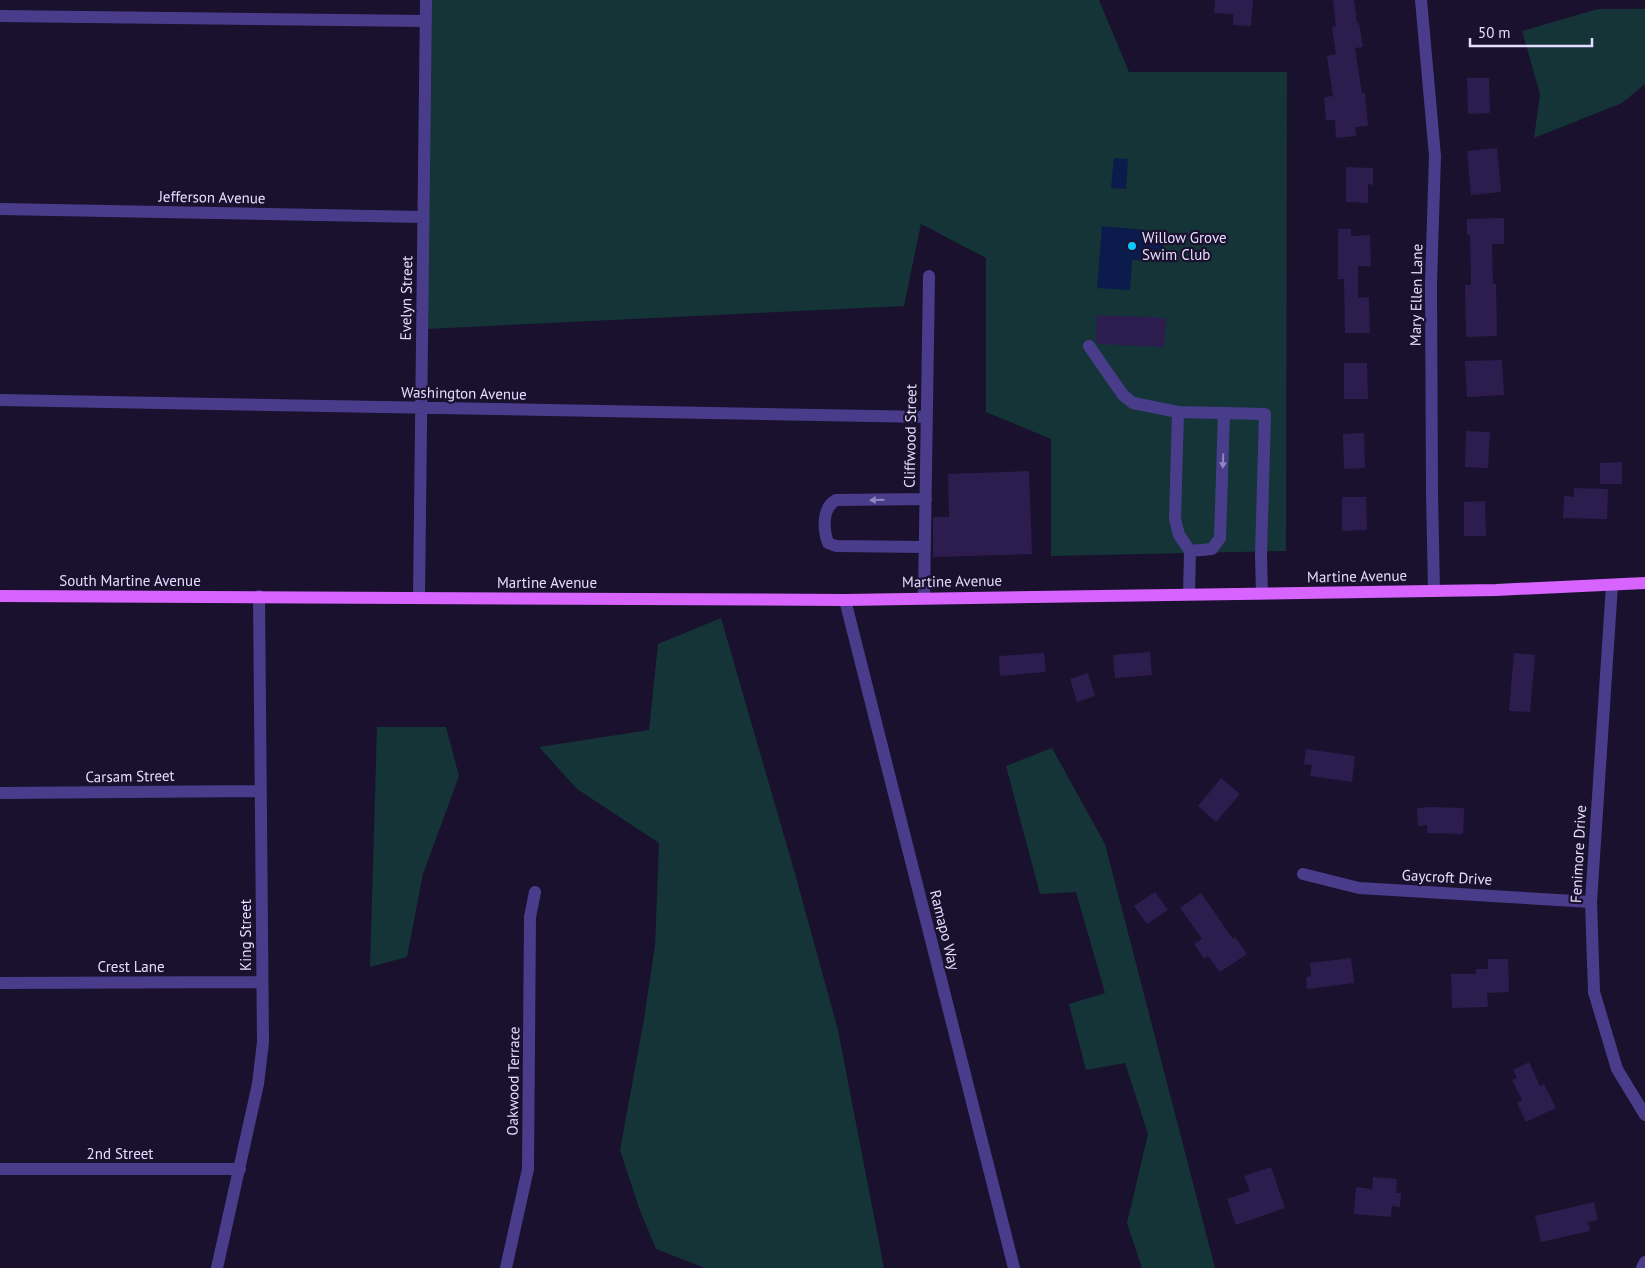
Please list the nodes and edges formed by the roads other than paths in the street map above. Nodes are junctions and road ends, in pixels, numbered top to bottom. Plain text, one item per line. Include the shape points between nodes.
1 (426, 0) edge
2 (1421, 0) edge
3 (0, 16) edge
4 (426, 21) junction
5 (0, 209) edge
6 (423, 217) junction
7 (929, 276) dead end
8 (1089, 346) dead end
9 (0, 400) edge
10 (421, 409) junction
11 (1178, 412) junction
12 (1224, 413) junction
13 (927, 417) junction
14 (926, 499) junction
15 (925, 547) junction
16 (1190, 551) junction
17 (1645, 583) edge
18 (1612, 585) junction
19 (1434, 591) junction
20 (1262, 593) junction
21 (1189, 594) junction
22 (0, 596) edge
23 (259, 596) junction
24 (419, 597) junction
25 (924, 598) junction
26 (845, 600) junction
27 (260, 791) junction
28 (0, 794) edge
29 (1303, 874) dead end
30 (535, 892) dead end
31 (1591, 902) junction
32 (262, 982) junction
33 (0, 983) edge
34 (1645, 1115) edge
35 (0, 1169) edge
36 (240, 1169) junction
37 (1645, 1262) edge
38 (217, 1268) edge
39 (506, 1268) edge
40 (1014, 1268) edge
41 (1642, 1268) edge

1 - 4 street, Evelyn Street
2 - 19 street, Mary Ellen Lane via 1435,156 1431,283
3 - 4 street
4 - 6 street, Evelyn Street
5 - 6 street, Jefferson Avenue
6 - 10 street, Evelyn Street
7 - 13 street, Cliffwood Street
8 - 11 street via 1123,395 1133,403
9 - 10 street, Washington Avenue
10 - 13 street, Washington Avenue
10 - 24 street, Evelyn Street
11 - 12 street
11 - 16 street via 1175,519 1179,535
12 -> 16 street via 1220,538 1212,549
12 - 20 street via 1265,414
13 - 14 street, Cliffwood Street
14 - 15 street, Cliffwood Street
14 -> 15 street via 836,500 825,515 828,543 836,546
15 - 25 street, Cliffwood Street
16 - 21 street
17 - 18 main road, Martine Avenue
18 - 19 main road, Martine Avenue
18 - 31 street, Fenimore Drive
19 - 20 main road, Martine Avenue
20 - 21 main road, Martine Avenue
21 - 25 main road, Martine Avenue
22 - 23 main road, South Martine Avenue
23 - 24 main road, Martine Avenue
23 - 27 street, King Street
24 - 26 main road, Martine Avenue
25 - 26 main road, Martine Avenue
26 - 40 street, Ramapo Way
27 - 28 street, Carsam Street
27 - 32 street, King Street
29 - 31 street, Gaycroft Drive via 1359,888
30 - 39 street, Oakwood Terrace via 530,918 528,1169
31 - 34 street, Fenimore Drive via 1594,992 1617,1068
32 - 33 street, Crest Lane
32 - 36 street, King Street via 258,1084
35 - 36 street, 2nd Street
36 - 38 street, King Street
37 - 41 street

